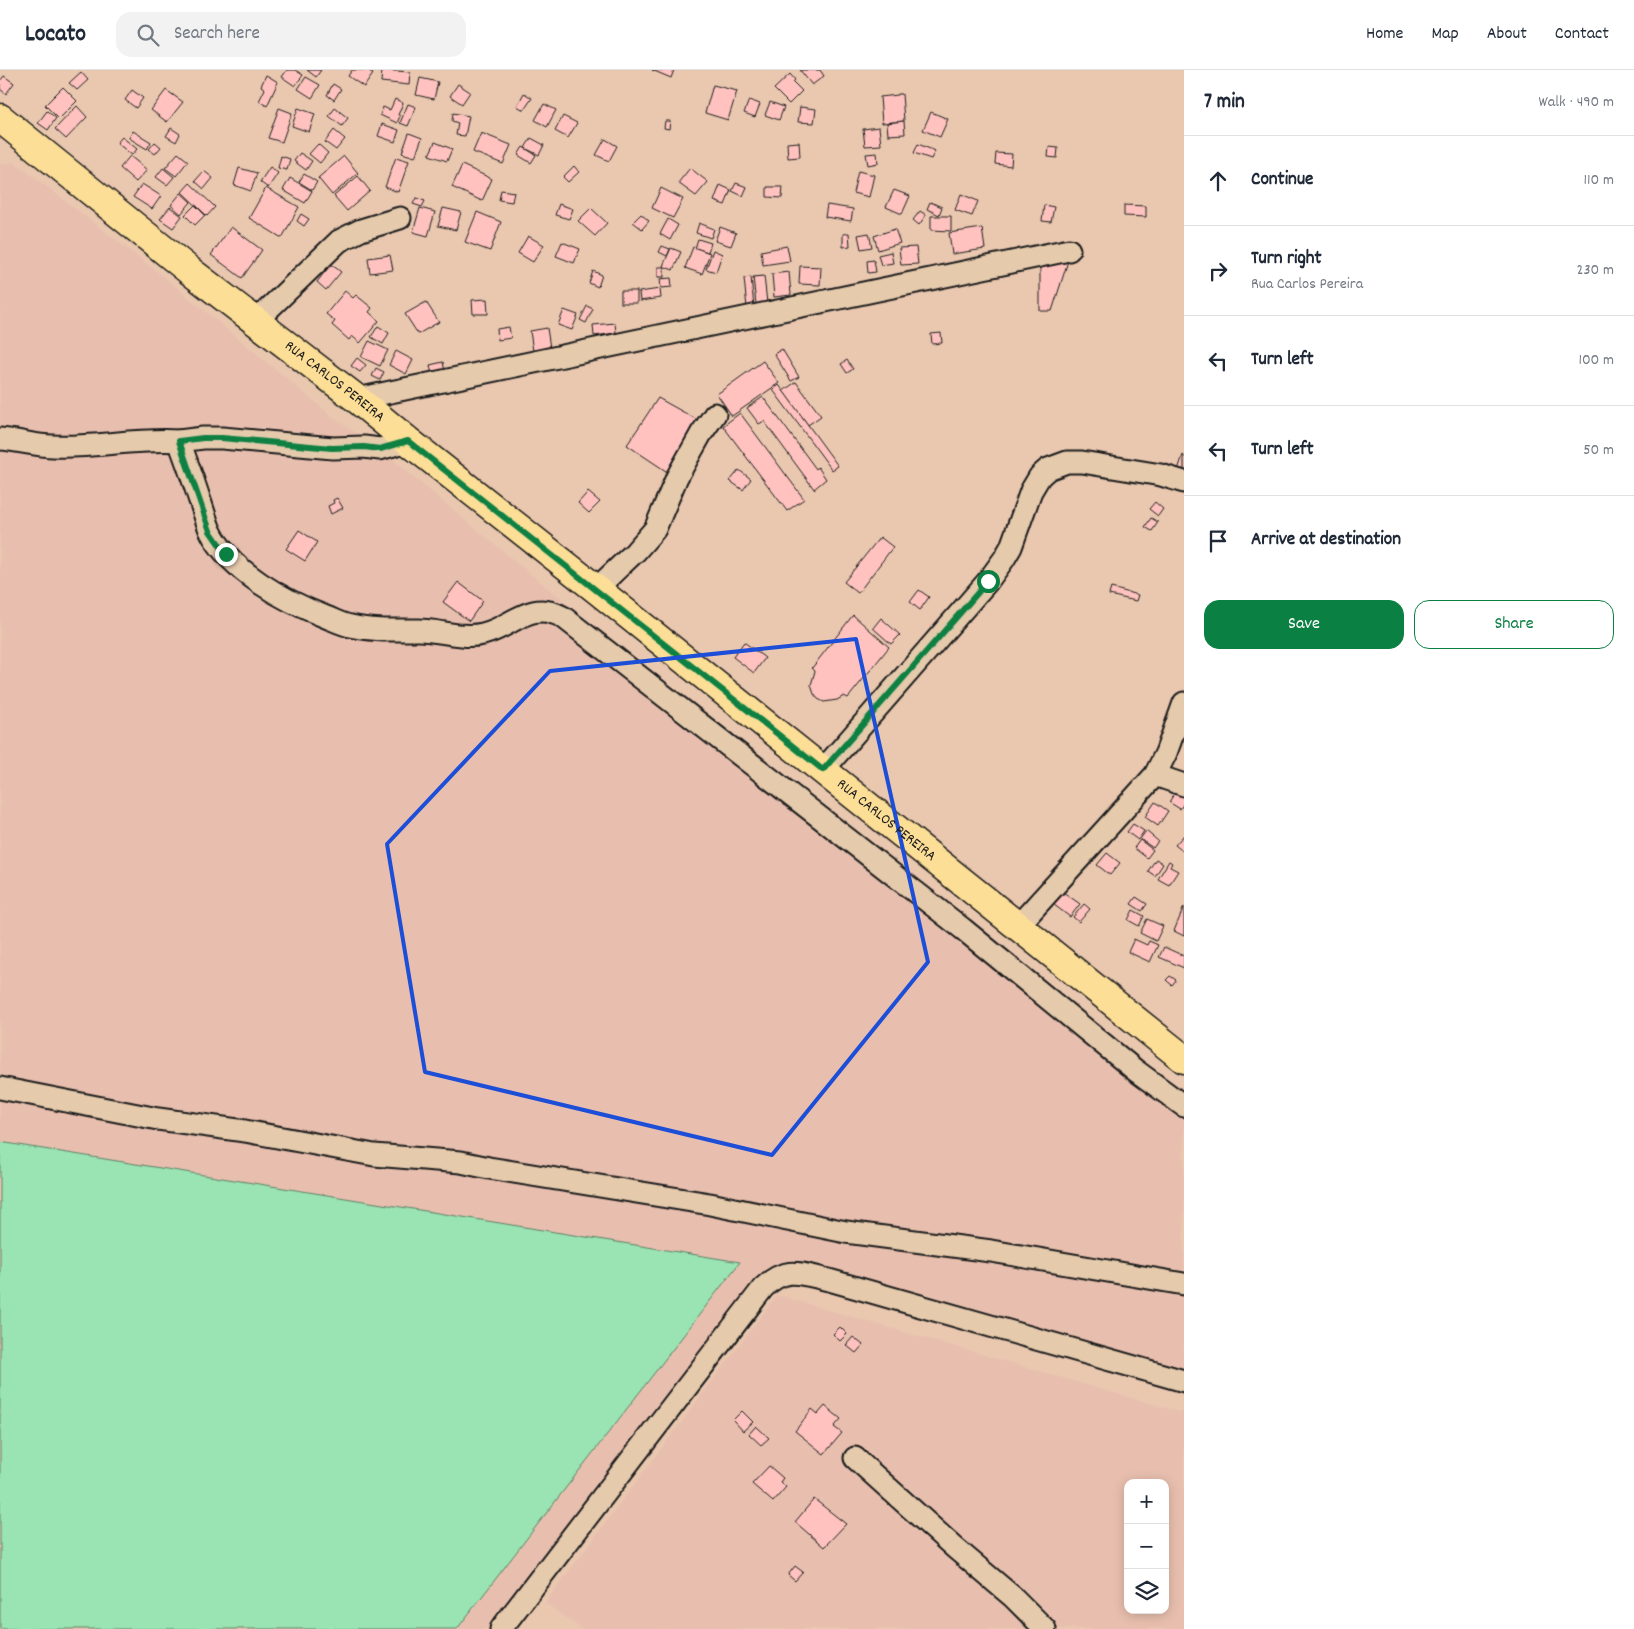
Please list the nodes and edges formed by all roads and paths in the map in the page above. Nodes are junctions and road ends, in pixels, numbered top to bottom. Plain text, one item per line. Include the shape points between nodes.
1 (0, 118) edge
2 (400, 218) dead end
3 (1069, 250) dead end
4 (256, 321) junction
5 (357, 399) junction
6 (715, 414) dead end
7 (0, 439) edge
8 (179, 441) junction
9 (408, 441) junction
10 (1184, 482) edge
11 (596, 589) junction
12 (1184, 703) edge
13 (823, 770) junction
14 (1155, 775) junction
15 (1184, 785) edge
16 (1017, 927) junction
17 (1184, 1059) edge
18 (0, 1088) edge
19 (1184, 1106) edge
20 (1184, 1284) edge
21 (1184, 1381) edge
22 (854, 1458) dead end
23 (501, 1629) edge
24 (1045, 1629) edge

1 - 4 main road, RUA CARLOS PEREIRA
2 - 4 street via 360,230 339,241
3 - 5 street
4 - 5 main road, RUA CARLOS PEREIRA
5 - 9 main road, RUA CARLOS PEREIRA
6 - 11 street via 676,477 655,529
7 - 8 street via 52,446
8 - 9 street via 222,438 380,449
8 - 19 street via 210,531 226,554 278,594 349,626 378,630 482,635 519,616 539,610 552,611 563,617
9 - 11 main road, RUA CARLOS PEREIRA
10 - 13 street via 1161,474 1082,462 1067,462 1048,469 1031,491 1011,547 988,581
11 - 13 main road, RUA CARLOS PEREIRA
12 - 14 street
13 - 16 main road, RUA CARLOS PEREIRA
14 - 15 street
14 - 16 street
16 - 17 main road, RUA CARLOS PEREIRA
18 - 20 street via 158,1119 374,1155 461,1162 710,1204 846,1232 991,1251
21 - 23 street via 829,1280 794,1272 782,1274 763,1288
22 - 24 street

